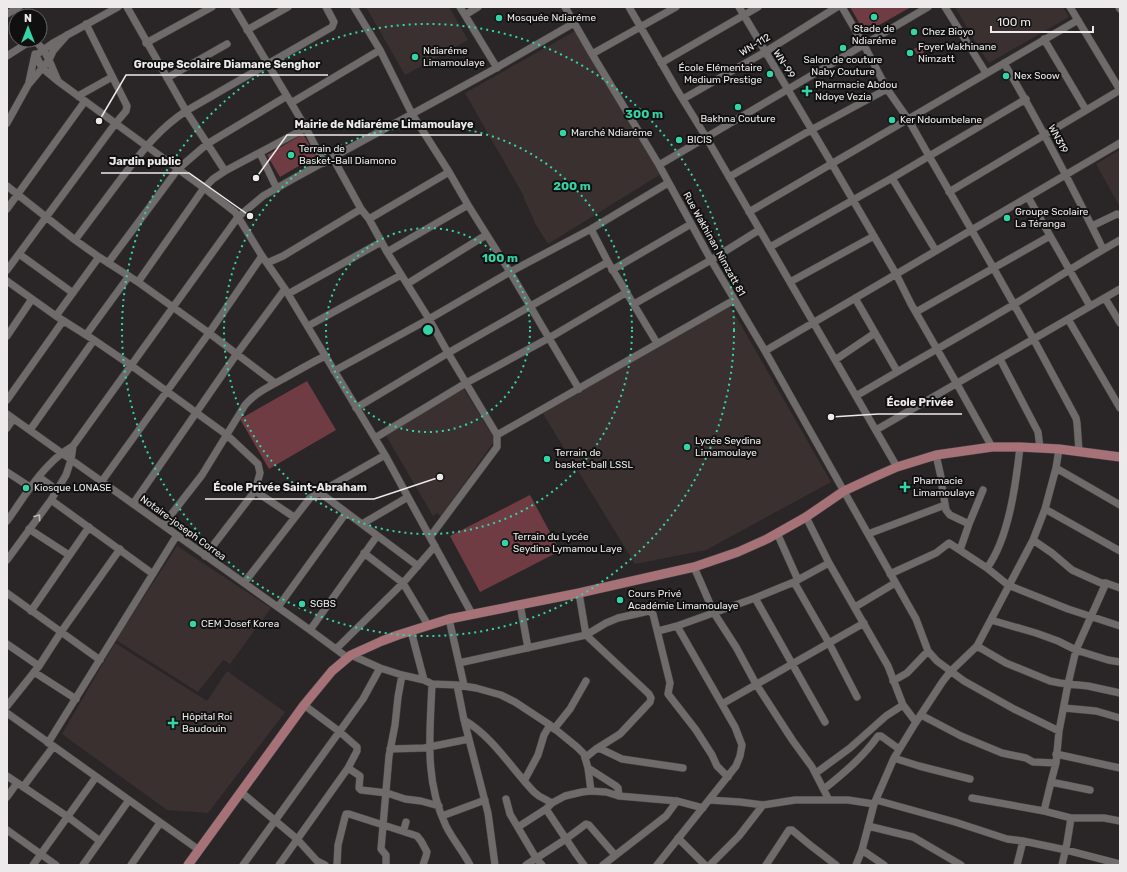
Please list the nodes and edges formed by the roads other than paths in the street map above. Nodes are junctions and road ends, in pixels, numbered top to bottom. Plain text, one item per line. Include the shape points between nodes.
1 (118, 7) edge
2 (127, 7) edge
3 (212, 7) edge
4 (234, 7) edge
5 (288, 7) edge
6 (326, 7) edge
7 (354, 7) edge
8 (460, 7) edge
9 (478, 7) edge
10 (565, 7) edge
11 (629, 7) edge
12 (676, 7) edge
13 (739, 7) edge
14 (758, 7) edge
15 (837, 7) edge
16 (842, 7) edge
17 (928, 7) edge
18 (944, 7) edge
19 (1070, 7) edge
20 (465, 15) junction
21 (744, 15) junction
22 (1078, 20) junction
23 (574, 23) junction
24 (86, 24) junction
25 (641, 27) junction
26 (247, 30) junction
27 (67, 35) junction
28 (1044, 39) junction
29 (146, 43) junction
30 (227, 44) dead end
31 (864, 45) junction
32 (20, 48) edge
33 (35, 48) edge
34 (43, 49) junction
35 (380, 50) junction
36 (765, 52) junction
37 (592, 54) junction
38 (36, 55) junction
39 (7, 56) edge
40 (49, 60) junction
41 (662, 63) junction
42 (1004, 63) junction
43 (268, 64) junction
44 (42, 68) junction
45 (497, 68) junction
46 (986, 73) junction
47 (112, 77) junction
48 (167, 78) junction
49 (59, 82) junction
50 (28, 85) junction
51 (887, 89) junction
52 (789, 90) junction
53 (1120, 90) edge
54 (78, 96) junction
55 (287, 96) junction
56 (683, 99) junction
57 (1026, 99) junction
58 (85, 101) junction
59 (291, 103) junction
60 (1086, 110) junction
61 (186, 111) junction
62 (412, 114) junction
63 (908, 119) junction
64 (7, 123) edge
65 (115, 124) junction
66 (306, 128) junction
67 (811, 130) junction
68 (1045, 135) junction
69 (706, 137) junction
70 (207, 144) junction
71 (1120, 144) edge
72 (146, 146) junction
73 (260, 153) junction
74 (929, 156) junction
75 (333, 158) junction
76 (324, 163) junction
77 (832, 164) junction
78 (659, 165) junction
79 (178, 169) junction
80 (225, 172) junction
81 (449, 172) junction
82 (1066, 175) junction
83 (729, 177) junction
84 (892, 178) junction
85 (668, 183) junction
86 (7, 186) edge
87 (204, 188) junction
88 (277, 188) junction
89 (949, 192) junction
90 (18, 194) junction
91 (1028, 197) junction
92 (852, 199) junction
93 (468, 205) junction
94 (7, 209) edge
95 (361, 209) junction
96 (749, 212) junction
97 (1120, 215) edge
98 (46, 216) junction
99 (238, 217) junction
100 (369, 220) junction
101 (691, 224) junction
102 (1092, 226) junction
103 (591, 229) junction
104 (759, 230) junction
105 (972, 230) junction
106 (486, 235) junction
107 (874, 236) junction
108 (1050, 236) junction
109 (75, 240) junction
110 (1120, 240) edge
111 (382, 242) junction
112 (770, 247) junction
113 (1103, 249) junction
114 (936, 251) junction
115 (387, 252) junction
116 (19, 254) junction
117 (262, 256) junction
118 (99, 257) junction
119 (711, 260) junction
120 (608, 262) junction
121 (108, 263) junction
122 (267, 263) junction
123 (994, 269) junction
124 (7, 270) edge
125 (612, 270) junction
126 (1070, 270) junction
127 (510, 272) junction
128 (896, 274) junction
129 (401, 275) junction
130 (129, 276) junction
131 (7, 281) edge
132 (138, 282) junction
133 (790, 282) junction
134 (407, 284) junction
135 (1120, 289) edge
136 (286, 292) junction
137 (626, 292) junction
138 (73, 293) junction
139 (855, 298) junction
140 (1105, 298) junction
141 (32, 299) junction
142 (734, 300) junction
143 (634, 304) junction
144 (1013, 304) junction
145 (530, 306) junction
146 (1090, 306) junction
147 (173, 308) junction
148 (916, 312) junction
149 (56, 316) junction
150 (429, 319) junction
151 (1068, 319) junction
152 (63, 321) junction
153 (813, 322) junction
154 (1120, 323) edge
155 (308, 326) junction
156 (209, 333) junction
157 (875, 333) junction
158 (86, 335) junction
159 (7, 336) edge
160 (549, 338) junction
161 (94, 340) junction
162 (1034, 340) junction
163 (657, 343) junction
164 (936, 349) junction
165 (765, 351) junction
166 (448, 353) junction
167 (236, 355) junction
168 (325, 356) junction
169 (1000, 359) junction
170 (835, 360) junction
171 (132, 366) junction
172 (334, 371) junction
173 (898, 371) junction
174 (274, 383) junction
175 (466, 383) junction
176 (957, 384) junction
177 (579, 389) junction
178 (166, 391) junction
179 (856, 396) junction
180 (7, 400) edge
181 (356, 408) junction
182 (1120, 408) edge
183 (196, 413) junction
184 (10, 417) edge
185 (7, 428) edge
186 (30, 430) junction
187 (876, 430) junction
188 (227, 435) junction
189 (497, 435) junction
190 (375, 438) junction
191 (73, 446) junction
192 (992, 447) junction
193 (1020, 447) junction
194 (1040, 448) junction
195 (1060, 449) junction
196 (1079, 451) junction
197 (62, 453) junction
198 (385, 455) junction
199 (936, 455) junction
200 (1120, 457) edge
201 (72, 460) junction
202 (897, 468) junction
203 (1056, 468) junction
204 (7, 472) edge
205 (38, 477) junction
206 (102, 481) junction
207 (30, 488) junction
208 (57, 490) junction
209 (255, 490) junction
210 (983, 490) dead end
211 (844, 491) junction
212 (319, 492) junction
213 (408, 497) junction
214 (51, 500) junction
215 (133, 504) junction
216 (945, 505) junction
217 (1120, 505) edge
218 (1045, 509) junction
219 (346, 513) junction
220 (294, 517) junction
221 (806, 517) junction
222 (8, 519) edge
223 (362, 524) junction
224 (969, 524) junction
225 (163, 525) junction
226 (88, 527) junction
227 (30, 529) junction
228 (777, 533) junction
229 (868, 534) junction
230 (177, 536) junction
231 (377, 536) junction
232 (430, 537) junction
233 (1033, 540) junction
234 (435, 546) junction
235 (120, 550) junction
236 (960, 550) junction
237 (1120, 551) edge
238 (364, 553) junction
239 (69, 555) junction
240 (205, 556) junction
241 (7, 560) edge
242 (830, 563) junction
243 (418, 566) junction
244 (694, 567) junction
245 (987, 568) junction
246 (153, 574) junction
247 (890, 574) junction
248 (796, 581) junction
249 (403, 582) junction
250 (244, 583) junction
251 (895, 583) junction
252 (1106, 583) junction
253 (1008, 585) junction
254 (1120, 588) edge
255 (7, 593) edge
256 (579, 593) junction
257 (755, 598) junction
258 (520, 604) junction
259 (278, 607) junction
260 (855, 607) junction
261 (32, 611) junction
262 (714, 613) junction
263 (472, 614) junction
264 (1091, 616) junction
265 (449, 619) junction
266 (991, 620) junction
267 (864, 623) junction
268 (428, 625) junction
269 (677, 626) junction
270 (1120, 626) edge
271 (310, 630) junction
272 (411, 631) junction
273 (658, 631) junction
274 (61, 632) junction
275 (586, 635) junction
276 (829, 643) junction
277 (7, 644) edge
278 (977, 646) junction
279 (528, 648) junction
280 (336, 649) junction
281 (1076, 650) junction
282 (928, 651) junction
283 (350, 657) junction
284 (100, 660) junction
285 (1120, 662) edge
286 (459, 663) junction
287 (792, 664) junction
288 (39, 666) junction
289 (380, 668) junction
290 (951, 671) junction
291 (34, 672) junction
292 (402, 675) junction
293 (424, 680) junction
294 (586, 681) dead end
295 (893, 681) junction
296 (432, 684) junction
297 (756, 684) junction
298 (1068, 684) junction
299 (460, 685) junction
300 (1120, 693) edge
301 (857, 697) dead end
302 (76, 699) junction
303 (722, 704) junction
304 (304, 705) junction
305 (903, 705) junction
306 (7, 706) edge
307 (1064, 708) junction
308 (7, 713) edge
309 (921, 715) junction
310 (1120, 718) edge
311 (464, 720) junction
312 (825, 722) dead end
313 (916, 722) junction
314 (552, 727) junction
315 (1059, 731) junction
316 (340, 732) junction
317 (469, 739) junction
318 (51, 745) junction
319 (430, 748) junction
320 (390, 749) junction
321 (596, 749) junction
322 (900, 749) junction
323 (1056, 754) junction
324 (585, 758) junction
325 (894, 758) junction
326 (1056, 763) junction
327 (348, 768) junction
328 (588, 768) junction
329 (683, 768) dead end
330 (1120, 768) edge
331 (816, 773) junction
332 (7, 776) edge
333 (96, 777) junction
334 (728, 777) junction
335 (970, 779) dead end
336 (524, 781) junction
337 (1051, 782) junction
338 (20, 785) junction
339 (824, 789) junction
340 (1090, 790) dead end
341 (591, 791) junction
342 (241, 792) junction
343 (386, 793) junction
344 (619, 796) junction
345 (7, 797) edge
346 (972, 798) dead end
347 (506, 799) dead end
348 (128, 800) junction
349 (485, 800) junction
350 (709, 800) junction
351 (829, 800) junction
352 (677, 801) junction
353 (875, 802) junction
354 (552, 803) junction
355 (763, 805) junction
356 (439, 806) junction
357 (703, 808) junction
358 (546, 809) junction
359 (1044, 812) junction
360 (442, 816) junction
361 (68, 817) junction
362 (1071, 818) junction
363 (276, 820) junction
364 (1120, 821) edge
365 (406, 822) dead end
366 (160, 823) junction
367 (384, 826) junction
368 (868, 826) junction
369 (518, 828) junction
370 (7, 830) edge
371 (402, 831) junction
372 (678, 838) junction
373 (297, 839) junction
374 (566, 839) junction
375 (100, 841) junction
376 (1023, 841) junction
377 (199, 850) junction
378 (862, 850) junction
379 (1066, 850) junction
380 (41, 854) junction
381 (615, 855) junction
382 (536, 858) junction
383 (1102, 862) edge
384 (133, 864) edge
385 (607, 864) edge
386 (1120, 864) edge
387 (33, 865) edge
388 (56, 865) edge
389 (83, 865) edge
390 (188, 865) edge
391 (243, 865) edge
392 (279, 865) edge
393 (325, 865) edge
394 (336, 865) edge
395 (386, 865) edge
396 (423, 865) edge
397 (470, 865) edge
398 (495, 865) edge
399 (526, 865) edge
400 (542, 865) edge
401 (584, 865) edge
402 (656, 865) edge
403 (705, 865) edge
404 (710, 865) edge
405 (766, 865) edge
406 (836, 865) edge
407 (856, 865) edge
408 (884, 865) edge
409 (961, 865) edge
410 (1017, 865) edge
411 (1062, 865) edge

1 - 24 street
2 - 29 street
3 - 29 street
4 - 26 street
5 - 26 street
6 - 43 street via 334,22 332,27
7 - 35 street
8 - 20 street
9 - 20 street
10 - 23 street, Rue Wakhinan Nimzatt 81
11 - 25 street
12 - 25 street
13 - 21 street, WN-99
14 - 21 street
15 - 36 street, WN-112
16 - 31 street
17 - 31 street
18 - 46 street
19 - 22 street
20 - 45 street
21 - 36 street, WN-99
21 - 41 street
22 - 28 street
22 - 53 street
23 - 37 street, Rue Wakhinan Nimzatt 81
23 - 45 street
24 - 27 street
24 - 47 street
25 - 37 street
25 - 41 street
26 - 43 street
27 - 34 street
27 - 40 street via 53,51
28 - 42 street
28 - 60 street
29 - 48 street
30 - 48 street
31 - 51 street
31 - 52 street
32 - 39 street
33 - 38 street
34 - 38 street
34 - 40 street
35 - 59 street
35 - 62 street
36 - 52 street, WN-99
36 - 56 street, WN-112
37 - 78 street, Rue Wakhinan Nimzatt 81
38 - 44 street
38 - 50 street
40 - 44 street
40 - 49 street
41 - 56 street
42 - 46 street
42 - 57 street, WN319
43 - 55 street
43 - 61 street
44 - 49 street
44 - 50 street
45 - 62 street
46 - 63 street
47 - 54 street
47 - 65 street via 127,106
48 - 61 street
49 - 54 street
50 - 64 street
51 - 63 street
51 - 67 street
52 - 67 street, WN-99
52 - 69 street
53 - 60 street
54 - 58 street
55 - 59 street
55 - 70 street
56 - 69 street
57 - 68 street, WN319
57 - 74 street
58 - 65 street
58 - 90 street
59 - 66 street
60 - 68 street
61 - 70 street
61 - 72 street via 172,120
62 - 75 street
62 - 81 street
63 - 74 street
63 - 77 street
65 - 72 street
65 - 98 street
66 - 73 street
66 - 76 street
67 - 77 street, WN-99
67 - 83 street
68 - 82 street, WN319
68 - 89 street
69 - 78 street
69 - 83 street
70 - 79 street
70 - 80 street
71 - 82 street
72 - 79 street
72 - 109 street
73 - 80 street
73 - 88 street
74 - 84 street
74 - 89 street
75 - 76 street
75 - 95 street
76 - 88 street
77 - 92 street, WN-99
77 - 96 street
78 - 85 street, Rue Wakhinan Nimzatt 81
79 - 87 street
79 - 121 street
80 - 87 street
81 - 93 street
81 - 100 street
82 - 91 street
82 - 102 street, WN319
83 - 96 street
84 - 92 street
84 - 114 street
85 - 101 street, Rue Wakhinan Nimzatt 81
85 - 103 street
86 - 90 street
87 - 99 street via 232,209
87 - 132 street
88 - 99 street
89 - 105 street
90 - 94 street
90 - 98 street
91 - 105 street
91 - 108 street
92 - 107 street, WN-99
92 - 112 street
93 - 106 street
93 - 115 street
95 - 100 street
95 - 122 street
96 - 104 street
97 - 102 street via 1117,214
98 - 109 street
98 - 116 street
99 - 117 street
99 - 147 street
100 - 111 street
101 - 119 street, Rue Wakhinan Nimzatt 81
101 - 125 street
102 - 113 street, WN319
103 - 120 street
103 - 127 street
104 - 112 street
104 - 119 street
105 - 114 street
105 - 123 street
106 - 127 street
106 - 134 street
107 - 128 street, WN-99
107 - 133 street
108 - 123 street
108 - 126 street
109 - 118 street
110 - 113 street
111 - 115 street
111 - 136 street
112 - 133 street
113 - 126 street
114 - 128 street
115 - 129 street
116 - 124 street
116 - 138 street
117 - 122 street
117 - 156 street
118 - 121 street
118 - 138 street
119 - 142 street, Rue Wakhinan Nimzatt 81
119 - 143 street
120 - 125 street
120 - 145 street
121 - 130 street
122 - 136 street
123 - 144 street
123 - 148 street
125 - 137 street
126 - 144 street
126 - 146 street
127 - 145 street
127 - 150 street
128 - 139 street
128 - 148 street, WN-99
129 - 134 street
129 - 155 street
130 - 132 street
130 - 158 street
131 - 141 street
132 - 147 street
133 - 153 street
134 - 150 street
135 - 140 street
136 - 155 street
136 - 167 street
137 - 143 street
137 - 160 street
138 - 149 street
139 - 153 street
139 - 157 street
140 - 146 street
140 - 154 street
141 - 149 street
141 - 159 street
142 - 163 street
142 - 165 street, Rue Wakhinan Nimzatt 81
143 - 163 street
144 - 162 street
144 - 164 street
145 - 160 street
145 - 166 street
146 - 151 street
147 - 156 street
147 - 171 street
148 - 164 street, WN-99
149 - 152 street
150 - 166 street
150 - 172 street
151 - 162 street
151 - 182 street
152 - 158 street
152 - 180 street
153 - 165 street
153 - 170 street
155 - 168 street
156 - 167 street
156 - 178 street
157 - 170 street
157 - 173 street
158 - 161 street
160 - 175 street
160 - 177 street
161 - 171 street
161 - 186 street
162 - 169 street
162 - 196 street via 1076,418
163 - 177 street
164 - 173 street
164 - 176 street, WN-99
165 - 211 street, Rue Wakhinan Nimzatt 81
166 - 175 street
166 - 181 street
167 - 174 street
167 - 183 street
168 - 172 street
168 - 174 street
169 - 176 street
169 - 194 street via 1038,432
170 - 179 street
171 - 178 street
171 - 191 street
172 - 181 street
173 - 179 street
174 - 188 street via 244,405
175 - 189 street
175 - 190 street
176 - 187 street
176 - 192 street, WN-99
177 - 189 street
178 - 183 street
178 - 206 street
179 - 187 street
181 - 190 street
183 - 188 street
183 - 215 street
184 - 185 street
184 - 186 street, Notaire-joseph Correa
186 - 197 street, Notaire-joseph Correa
187 - 202 street
188 - 209 street via 258,464 260,472
188 - 225 street via 202,475
189 - 232 street via 497,447
190 - 198 street
191 - 197 street
191 - 201 street
192 - 193 main road
192 - 199 main road
193 - 194 main road
193 - 245 street via 1017,475 1005,529
194 - 195 main road
195 - 196 main road
195 - 203 street
196 - 200 main road
197 - 201 street, Notaire-joseph Correa
197 - 205 street
198 - 212 street
198 - 213 street
199 - 202 main road
199 - 216 street
201 - 206 street, Notaire-joseph Correa
201 - 208 street
202 - 211 main road
203 - 217 street
203 - 218 street
204 - 207 street
205 - 207 street
205 - 208 street
206 - 215 street, Notaire-joseph Correa
207 - 222 street
208 - 214 street
209 - 220 street
209 - 240 street
210 - 224 street
211 - 221 main road
211 - 229 street, Rue Wakhinan Nimzatt 81
212 - 219 street
212 - 220 street via 310,498
213 - 223 street
213 - 232 street
214 - 226 street
227 -> 214 street
215 - 225 street, Notaire-joseph Correa
216 - 224 street via 950,516
216 - 229 street
218 - 233 street
218 - 237 street
219 - 223 street
219 - 259 street
220 - 250 street
221 - 228 main road
221 - 242 street
223 - 231 street
224 - 236 street
225 - 230 street, Notaire-joseph Correa
226 - 235 street
226 - 239 street
227 - 239 street
227 - 241 street
228 - 244 main road via 738,552
228 - 248 street
229 - 247 street, Rue Wakhinan Nimzatt 81
230 - 240 street, Notaire-joseph Correa
230 - 246 street
231 - 238 street
231 - 243 street
232 - 234 street
233 - 252 street via 1072,570
233 - 253 street
234 - 243 street
234 - 263 street
235 - 246 street
235 - 274 street
236 - 245 street
236 - 247 street via 948,543 936,553
238 - 249 street
238 - 271 street
239 - 261 street
240 - 250 street, Notaire-joseph Correa
242 - 248 street
242 - 260 street
243 - 249 street
244 - 256 main road
244 - 262 street
245 - 253 street
246 - 284 street
247 - 251 street, Rue Wakhinan Nimzatt 81
248 - 257 street
248 - 276 street
249 - 268 street
249 - 280 street
250 - 259 street, Notaire-joseph Correa
251 - 260 street
251 - 282 street, Rue Wakhinan Nimzatt 81 via 916,619
252 - 254 street
252 - 264 street
253 - 264 street
253 - 266 street
255 - 261 street
256 - 258 main road
256 - 275 street
257 - 262 street
257 - 287 street
258 - 263 main road
258 - 279 street
259 - 271 street, Notaire-joseph Correa
260 - 267 street
261 - 274 street
262 - 269 street
262 - 297 street
263 - 265 main road
264 - 270 street
264 - 281 street
265 - 268 main road
265 - 286 street
266 - 278 street
266 - 281 street via 1036,633
267 - 276 street
267 - 295 street via 888,666
268 - 272 main road
269 - 273 street
269 - 303 street
271 - 280 street, Notaire-joseph Correa
272 - 283 main road via 382,641
272 - 293 street
273 - 275 street via 653,614 649,611 612,620
273 - 334 street via 671,685 667,693 703,741 717,766
274 - 284 street
274 - 288 street
275 - 279 street
275 - 321 street via 651,698 620,734
276 - 287 street
276 - 301 street
277 - 288 street
278 - 290 street
278 - 298 street via 1006,663 1050,681
279 - 286 street
280 - 283 street, Notaire-joseph Correa
281 - 285 street
281 - 298 street
282 - 290 street
282 - 295 street via 907,673
283 - 289 street, Notaire-joseph Correa
283 - 304 main road via 332,671
284 - 302 street
286 - 299 street
287 - 297 street
287 - 312 street
288 - 291 street
289 - 292 street, Notaire-joseph Correa
289 - 316 street via 363,699
290 - 309 street
290 - 315 street via 964,681
291 - 302 street
291 - 306 street
292 - 293 street, Notaire-joseph Correa
292 - 320 street
293 - 296 street, Notaire-joseph Correa
294 - 314 street via 570,709
295 - 305 street
296 - 299 street
296 - 319 street
297 - 303 street
297 - 331 street
298 - 300 street
298 - 307 street
299 - 311 street
299 - 314 street via 501,695
302 - 318 street
303 - 334 street via 742,745 736,766
304 - 316 street
304 - 342 main road
305 - 313 street
305 - 331 street
307 - 310 street via 1096,711
307 - 315 street
308 - 318 street
309 - 313 street
309 - 326 street via 961,736 1002,753 1036,762
311 - 317 street
311 - 336 street via 491,743
313 - 322 street
314 - 324 street via 581,751
314 - 336 street via 544,735 538,755
315 - 323 street
316 - 327 street via 358,749
316 - 363 street
317 - 319 street
317 - 349 street
318 - 333 street
318 - 338 street
319 - 320 street
319 - 356 street via 432,783
320 - 343 street
321 - 324 street
321 - 329 street via 622,759
322 - 325 street
322 - 339 street via 878,736 848,770
323 - 326 street
323 - 330 street
324 - 328 street
325 - 335 street
325 - 353 street
326 - 337 street
327 - 343 street via 360,776 361,790
327 - 373 street
328 - 341 street
328 - 344 street via 616,786
331 - 339 street
332 - 338 street
333 - 348 street
333 - 361 street
334 - 350 street
336 - 354 street via 539,796
337 - 340 street
337 - 359 street
338 - 345 street
338 - 361 street
339 - 351 street
341 - 344 street
341 - 354 street via 565,796
342 - 363 street
342 - 377 main road
343 - 356 street
343 - 367 street
344 - 352 street
346 - 359 street
347 - 369 street via 510,814
348 - 366 street
348 - 375 street
349 - 360 street
349 - 398 street
350 - 355 street
350 - 357 street
351 - 353 street
351 - 355 street via 795,800
352 - 357 street
352 - 381 street via 666,816
353 - 368 street
353 - 376 street via 955,822 1007,839
354 - 358 street
355 - 404 street via 739,836
356 - 360 street
357 - 372 street
358 - 369 street
358 - 374 street
359 - 362 street
360 - 397 street
361 - 375 street
361 - 380 street
362 - 364 street via 1104,818
362 - 379 street
363 - 373 street
363 - 391 street
365 - 371 street
366 - 377 street
366 - 384 street
367 - 371 street
367 - 394 street via 346,814
367 - 395 street via 382,849 386,855
368 - 378 street
368 - 409 street via 913,837
369 - 382 street
370 - 380 street
371 - 396 street via 416,836 421,842 426,852
372 - 402 street
372 - 403 street
373 - 392 street
373 - 393 street via 317,861
374 - 381 street via 586,824
374 - 382 street
374 - 401 street
375 - 389 street
376 - 379 street
376 - 410 street
377 - 390 main road
378 - 407 street
378 - 408 street
379 - 383 street
379 - 411 street
380 - 387 street
380 - 388 street
381 - 385 street
382 - 399 street
382 - 400 street
383 - 386 street
405 - 406 street via 790,829

